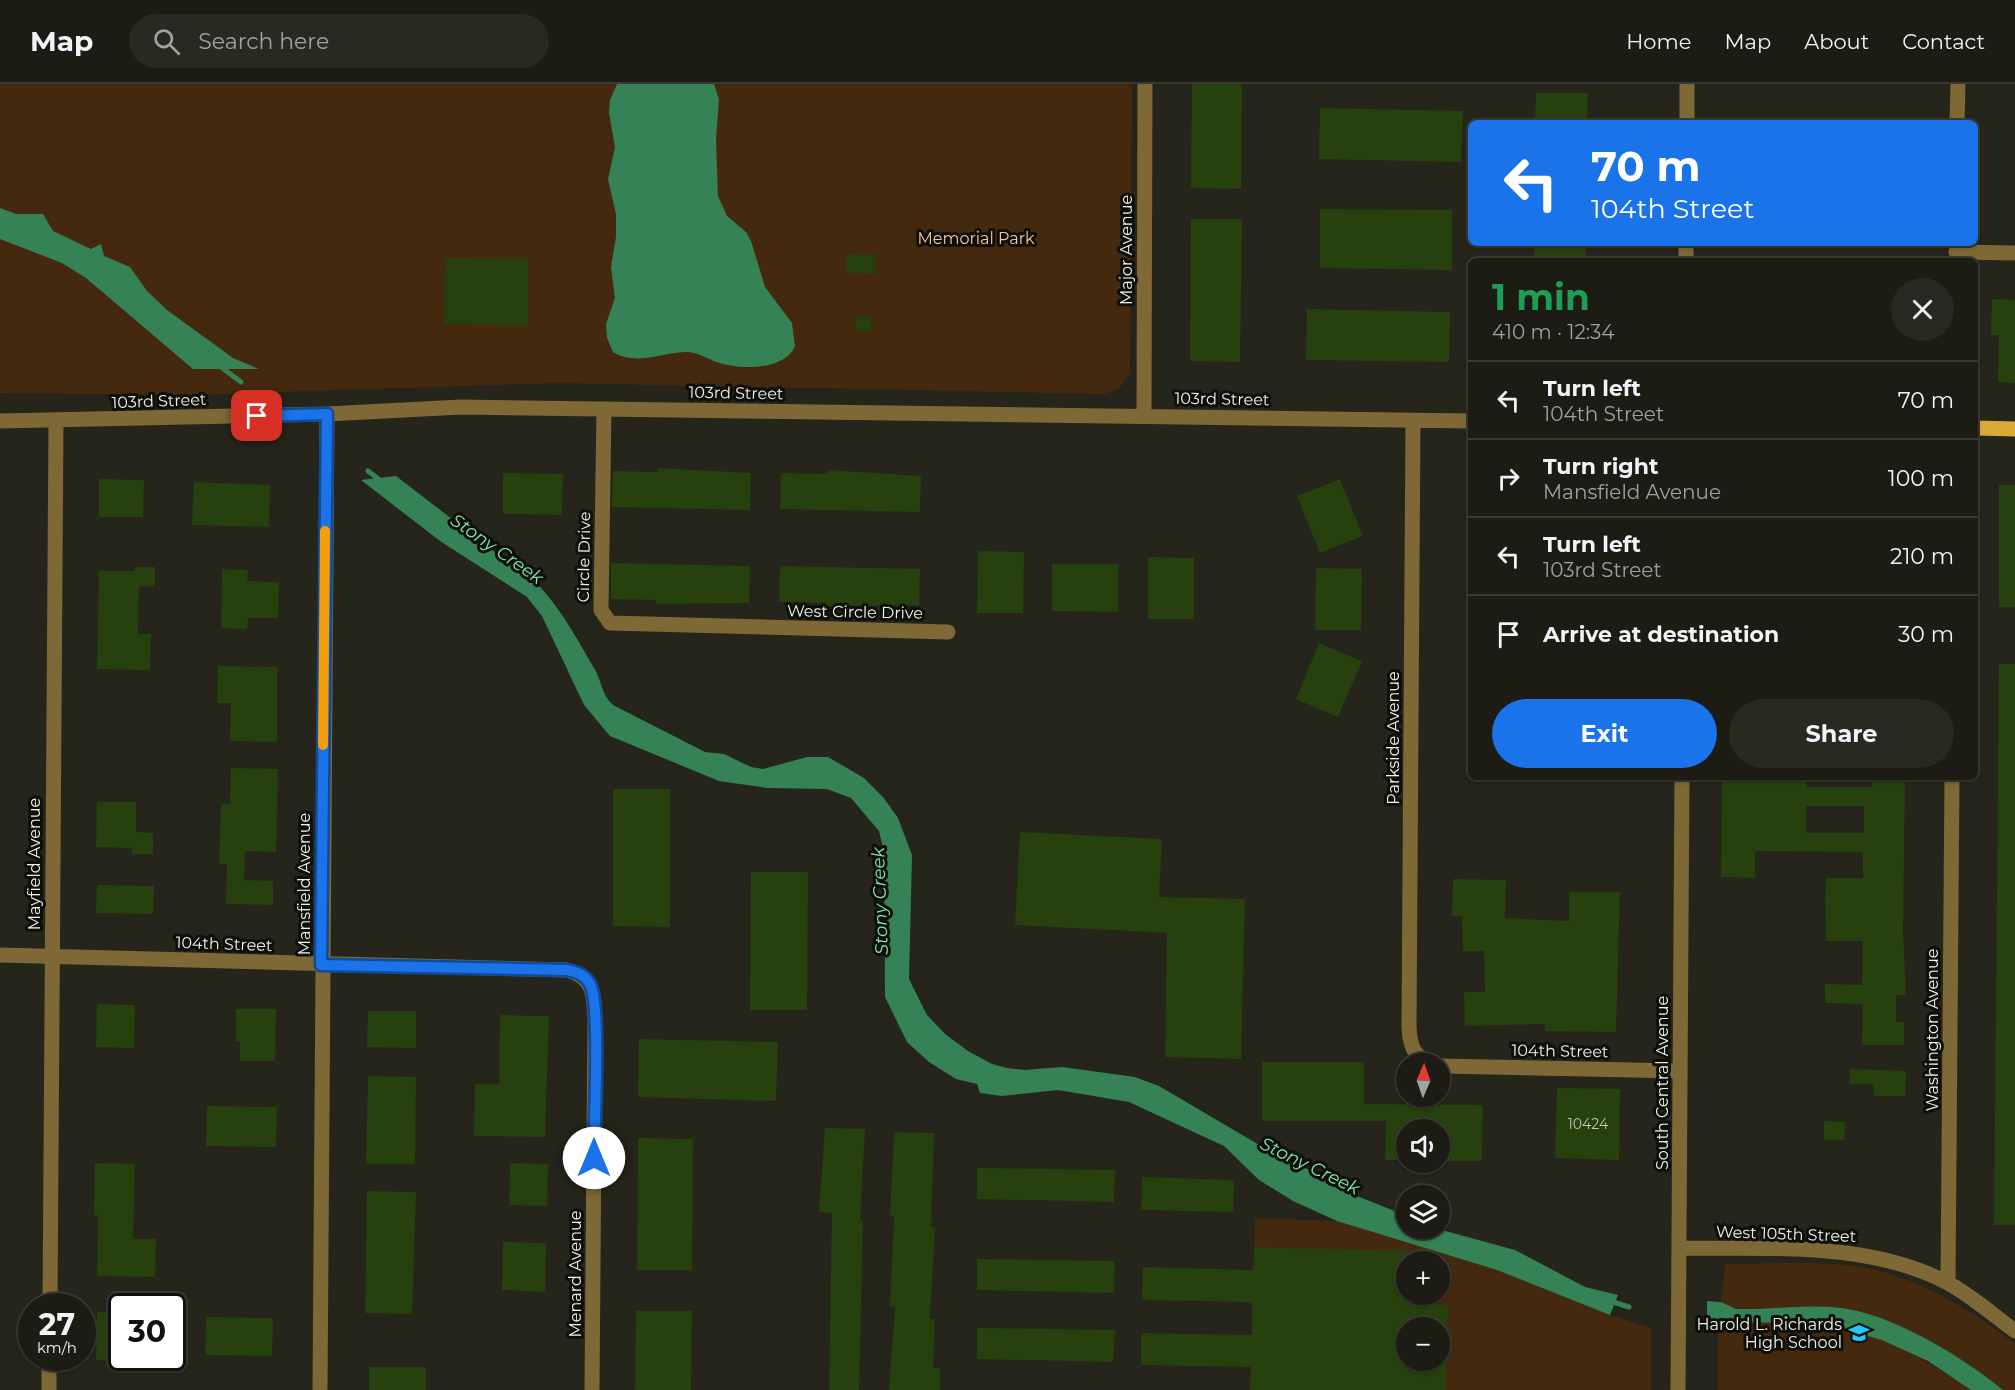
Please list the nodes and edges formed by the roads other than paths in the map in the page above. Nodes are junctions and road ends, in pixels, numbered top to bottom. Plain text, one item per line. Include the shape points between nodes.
1 (1145, 84) edge
2 (1687, 84) edge
3 (1958, 84) edge
4 (1687, 120) edge
5 (1957, 120) edge
6 (1956, 252) edge
7 (2015, 253) edge
8 (604, 409) junction
9 (327, 414) junction
10 (1144, 416) junction
11 (1413, 420) junction
12 (0, 421) edge
13 (1468, 421) edge
14 (56, 422) junction
15 (1978, 428) edge
16 (2015, 429) edge
17 (761, 629) joint
18 (948, 632) dead end
19 (1682, 780) edge
20 (1952, 780) edge
21 (0, 955) edge
22 (52, 956) junction
23 (321, 965) junction
24 (588, 980) joint
25 (1414, 1053) edge
26 (1450, 1066) edge
27 (1680, 1071) junction
28 (1679, 1248) junction
29 (1948, 1283) junction
30 (50, 1293) edge
31 (2015, 1331) edge
32 (49, 1371) edge
33 (49, 1390) edge
34 (320, 1390) edge
35 (592, 1390) edge
36 (1678, 1390) edge

1 - 10 street, Major Avenue
2 - 4 street
3 - 5 street
6 - 7 street
8 - 9 street, 103rd Street via 460,407
8 - 10 street, 103rd Street
8 - 17 street, Circle Drive via 601,610 610,623
9 - 14 street, 103rd Street
9 - 23 street, Mansfield Avenue
10 - 11 street, 103rd Street
11 - 13 street, 103rd Street
11 - 25 street, Parkside Avenue via 1409,1027
12 - 14 street, 103rd Street
14 - 22 street, Mayfield Avenue
15 - 16 main road
17 - 18 street, West Circle Drive
19 - 27 street, South Central Avenue
20 - 29 street, Washington Avenue
21 - 22 street, 104th Street
22 - 23 street, 104th Street
22 - 30 street, Mayfield Avenue
23 - 24 street, 104th Street via 567,970
23 - 34 street, Mansfield Avenue
24 - 35 street, Menard Avenue via 595,1020
26 - 27 street, 104th Street
27 - 28 street, South Central Avenue
28 - 29 street, West 105th Street via 1858,1255 1893,1262
28 - 36 street, South Central Avenue
29 - 31 street, West 105th Street
32 - 33 street

